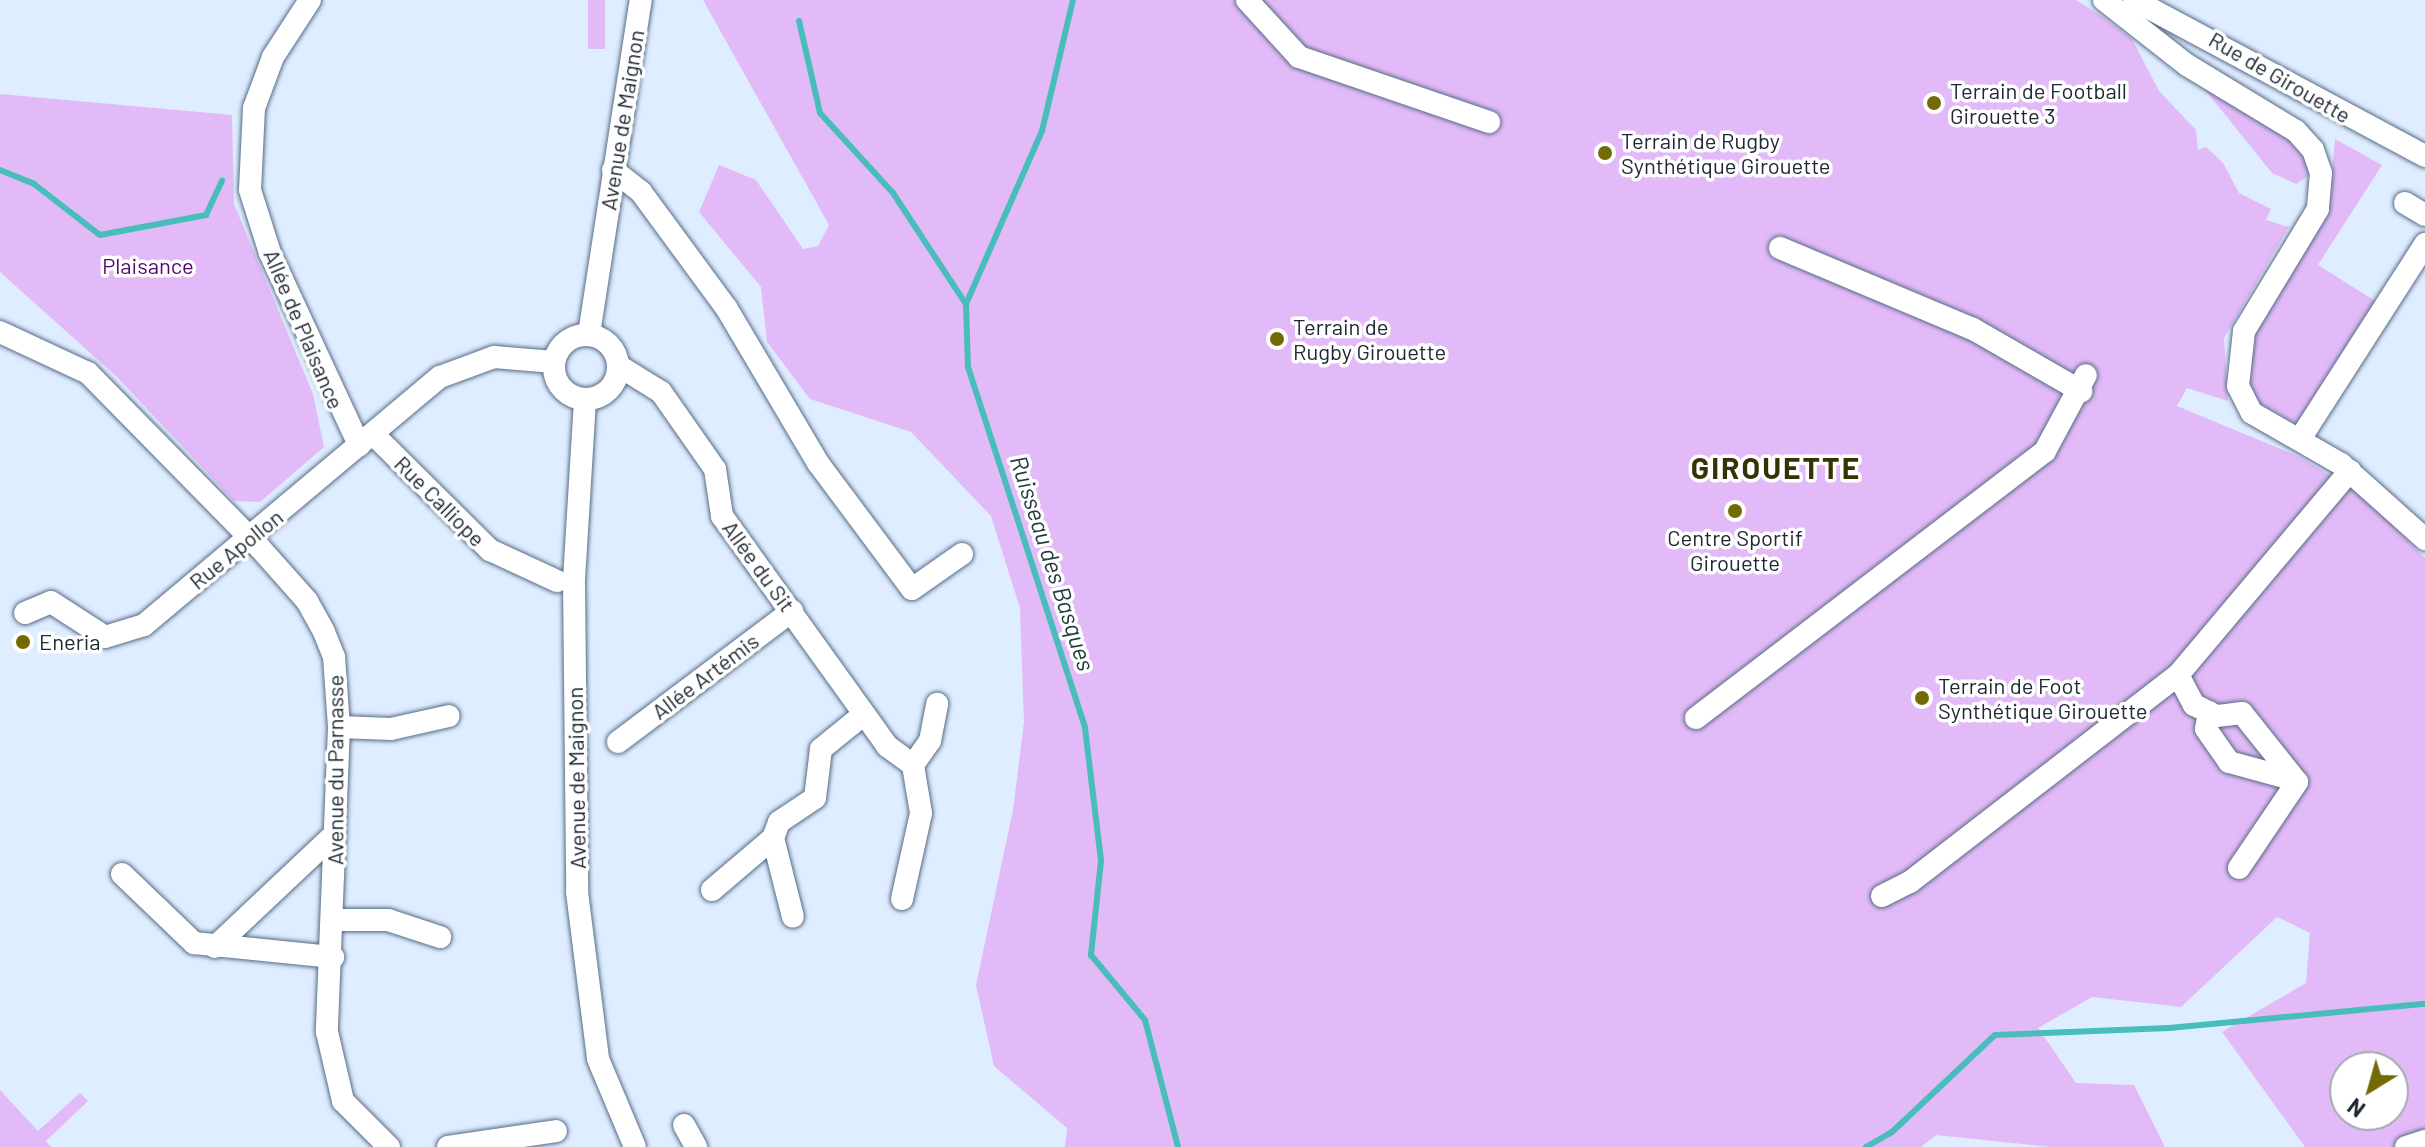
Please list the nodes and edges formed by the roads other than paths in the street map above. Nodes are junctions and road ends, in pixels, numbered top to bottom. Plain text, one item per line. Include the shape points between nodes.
1 (310, 0) edge
2 (641, 0) edge
3 (1247, 0) edge
4 (2104, 0) edge
5 (2134, 0) edge
6 (1489, 122) dead end
7 (2425, 156) edge
8 (613, 170) junction
9 (2405, 203) dead end
10 (2425, 215) edge
11 (2425, 244) edge
12 (1780, 248) dead end
13 (0, 332) edge
14 (589, 334) junction
15 (554, 362) junction
16 (619, 366) junction
17 (585, 400) junction
18 (366, 439) junction
19 (2300, 439) junction
20 (2350, 471) junction
21 (2425, 539) edge
22 (249, 540) junction
23 (962, 554) dead end
24 (557, 581) dead end
25 (792, 611) junction
26 (25, 613) dead end
27 (2178, 675) junction
28 (937, 704) dead end
29 (2209, 712) junction
30 (864, 714) junction
31 (449, 716) dead end
32 (1696, 718) dead end
33 (339, 727) junction
34 (618, 742) dead end
35 (913, 765) junction
36 (2295, 780) junction
37 (335, 834) junction
38 (773, 838) junction
39 (2239, 868) dead end
40 (122, 874) dead end
41 (712, 890) dead end
42 (1882, 896) dead end
43 (902, 899) dead end
44 (793, 917) dead end
45 (334, 920) junction
46 (440, 937) dead end
47 (215, 947) junction
48 (333, 957) junction
49 (684, 1125) dead end
50 (556, 1131) dead end
51 (2425, 1141) edge
52 (389, 1147) edge
53 (448, 1147) edge
54 (635, 1147) edge
55 (696, 1147) edge
56 (2406, 1147) edge

1 - 18 street, Allée de Plaisance via 273,57 254,108 250,190 275,264
2 - 8 street, Avenue de Maignon
3 - 6 street via 1299,57
4 - 19 street via 2187,65 2296,131 2313,150 2321,173 2318,209 2244,331 2236,367 2252,413
5 - 7 street, Rue de Girouette
8 - 14 street, Avenue de Maignon
8 - 23 street via 641,192 727,309 818,463 912,589
9 - 10 street
11 - 19 street
12 - 32 street via 1973,329 2083,383 2045,451
13 - 22 street, Avenue du Parnasse via 88,373
14 - 15 street via 566,341
14 - 16 street via 612,347
15 - 17 street via 561,388
15 - 18 street via 494,357 458,367
16 - 17 street via 606,393
16 - 25 street, Allée du Sit via 661,392 702,448 715,469 722,516
17 - 54 street, Avenue de Maignon via 574,581 581,947 598,1059
18 - 22 street, Rue Apollon
18 - 24 street, Rue Calliope via 490,550
19 - 20 street
20 - 21 street
20 - 27 street
22 - 26 street, Rue Apollon via 144,625 105,637 51,602
22 - 33 street, Avenue du Parnasse via 307,601 324,632 334,657
25 - 30 street, Allée du Sit
25 - 34 street, Allée Artémis
27 - 29 street via 2183,691
27 - 42 street via 1910,882
28 - 35 street via 930,741
29 - 36 street via 2242,713
29 - 36 street via 2206,729 2229,762
30 - 35 street, Allée du Sit via 887,746
30 - 38 street via 821,749 815,798 779,822
31 - 33 street via 391,729
33 - 37 street, Avenue du Parnasse
35 - 43 street via 921,813
36 - 39 street
37 - 45 street, Avenue du Parnasse
37 - 47 street
38 - 41 street
38 - 44 street
40 - 47 street via 175,928
45 - 46 street via 388,920
45 - 48 street, Avenue du Parnasse
47 - 48 street
48 - 52 street, Avenue du Parnasse via 332,1071 343,1101
49 - 55 street
50 - 53 street
51 - 56 street

